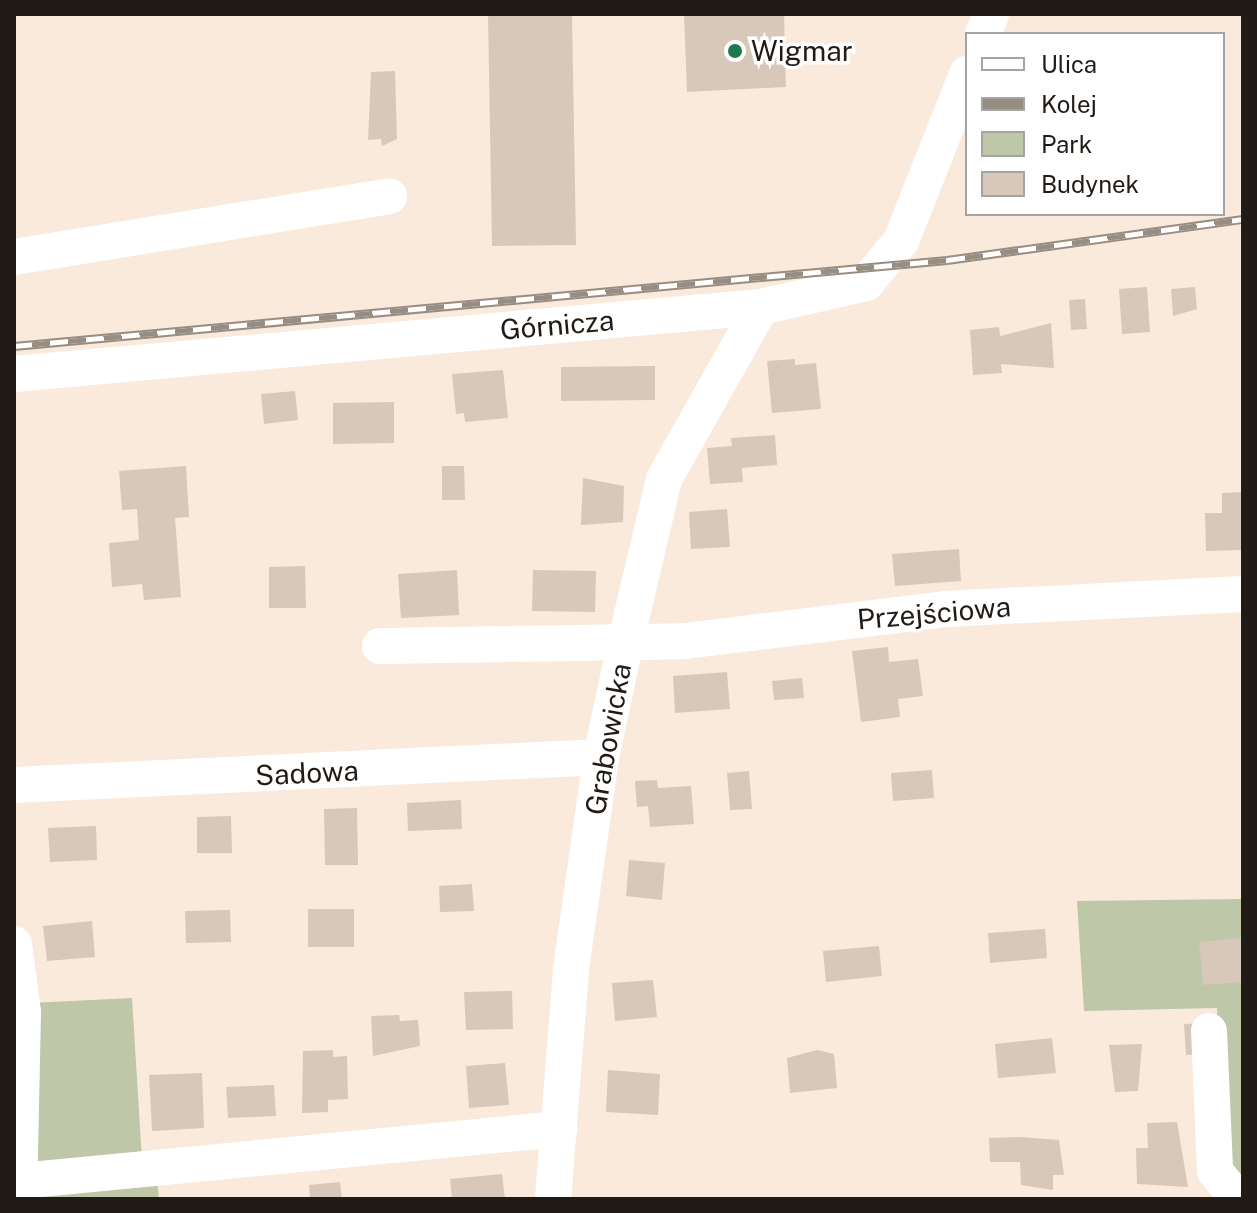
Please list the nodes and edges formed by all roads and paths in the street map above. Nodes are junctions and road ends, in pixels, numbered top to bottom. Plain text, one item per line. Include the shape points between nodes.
1 (965, 79) edge
2 (389, 196) dead end
3 (14, 257) edge
4 (761, 307) junction
5 (14, 374) edge
6 (1243, 594) edge
7 (626, 640) junction
8 (380, 646) dead end
9 (601, 757) junction
10 (14, 785) edge
11 (14, 944) edge
12 (1209, 1031) dead end
13 (559, 1129) junction
14 (20, 1190) edge
15 (553, 1199) edge
16 (1238, 1199) edge

1 - 4 street, Górnicza via 901,241 866,283
2 - 3 street
4 - 5 street, Górnicza
4 - 7 street, Grabowicka via 664,479
6 - 7 street, Przejściowa via 945,609 685,641
7 - 8 street, Przejściowa
7 - 9 street, Grabowicka
9 - 10 street, Sadowa
9 - 13 street, Grabowicka
11 - 14 street via 23,1012
12 - 16 street via 1215,1171
13 - 14 street
13 - 15 street, Grabowicka

